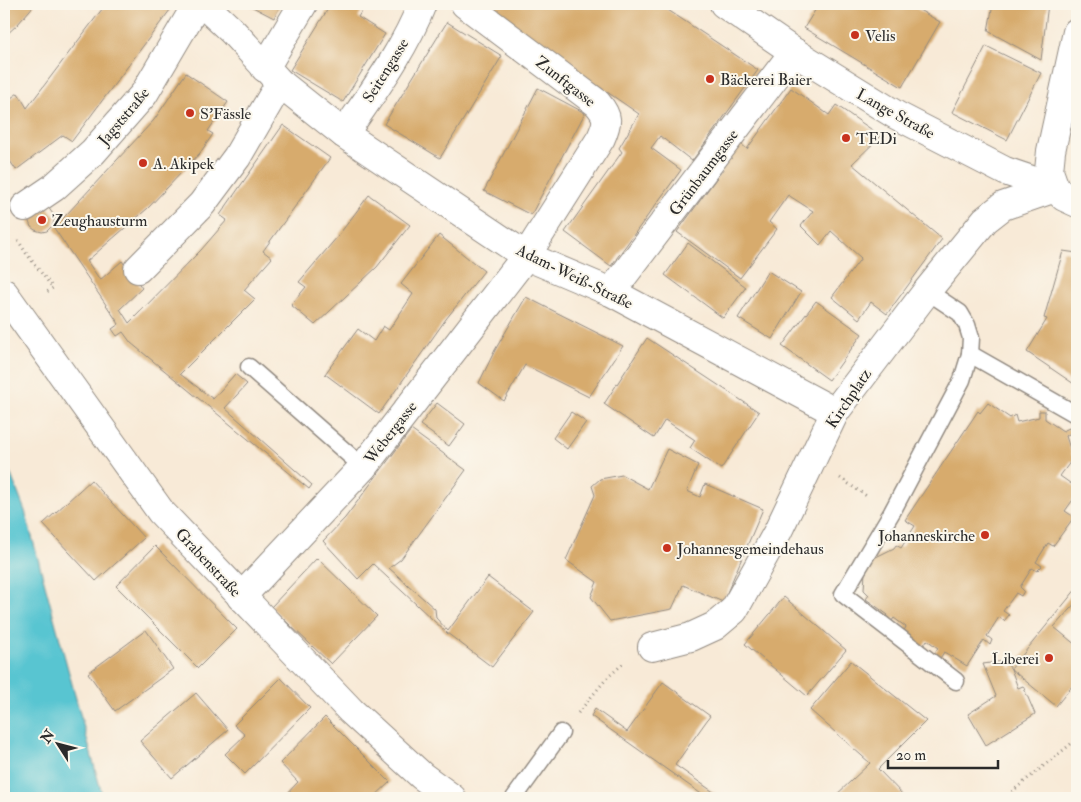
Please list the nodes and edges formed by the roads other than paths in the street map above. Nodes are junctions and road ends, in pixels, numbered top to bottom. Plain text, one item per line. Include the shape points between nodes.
1 (197, 4) edge
2 (203, 4) edge
3 (304, 4) edge
4 (422, 4) edge
5 (465, 4) edge
6 (724, 4) edge
7 (1077, 32) edge
8 (794, 52) junction
9 (273, 76) junction
10 (344, 134) junction
11 (1055, 188) junction
12 (1077, 202) edge
13 (26, 207) road end
14 (526, 256) junction
15 (138, 269) dead end
16 (611, 292) junction
17 (927, 292) junction
18 (11, 302) edge
19 (970, 354) junction
20 (249, 366) dead end
21 (835, 412) junction
22 (1077, 415) edge
23 (363, 467) junction
24 (241, 597) junction
25 (652, 647) road end
26 (956, 681) dead end
27 (561, 733) road end
28 (452, 798) edge
29 (514, 798) edge

1 - 13 street, Jagststraße via 144,94 93,152 54,188
2 - 9 street, Adam-Weiß-Straße
3 - 9 street
4 - 10 street, Seitengasse via 404,42
5 - 14 street, Zunftgasse via 598,103 605,112 607,124 601,138
6 - 8 street, Lange Straße
7 - 11 street via 1051,151 1049,171
8 - 11 street, Lange Straße via 896,115 1005,171
8 - 16 street, Grünbaumgasse
9 - 10 street, Adam-Weiß-Straße
9 - 15 street via 237,157 202,204
10 - 14 street, Adam-Weiß-Straße
11 - 12 street, Lange Straße via 1064,197
11 - 17 street, Kirchplatz via 1004,206 985,220
14 - 16 street, Adam-Weiß-Straße
14 - 23 street, Webergasse
16 - 21 street, Adam-Weiß-Straße
17 - 19 lane via 960,313 967,325
17 - 21 street, Kirchplatz
18 - 24 street, Grabenstraße via 161,512
19 - 22 lane
19 - 26 lane via 962,380 892,512 843,594
20 - 23 lane
21 - 25 street, Kirchplatz via 778,531 734,610 715,626 691,637
23 - 24 street, Webergasse
24 - 28 street, Grabenstraße via 351,711 422,776
27 - 29 lane

